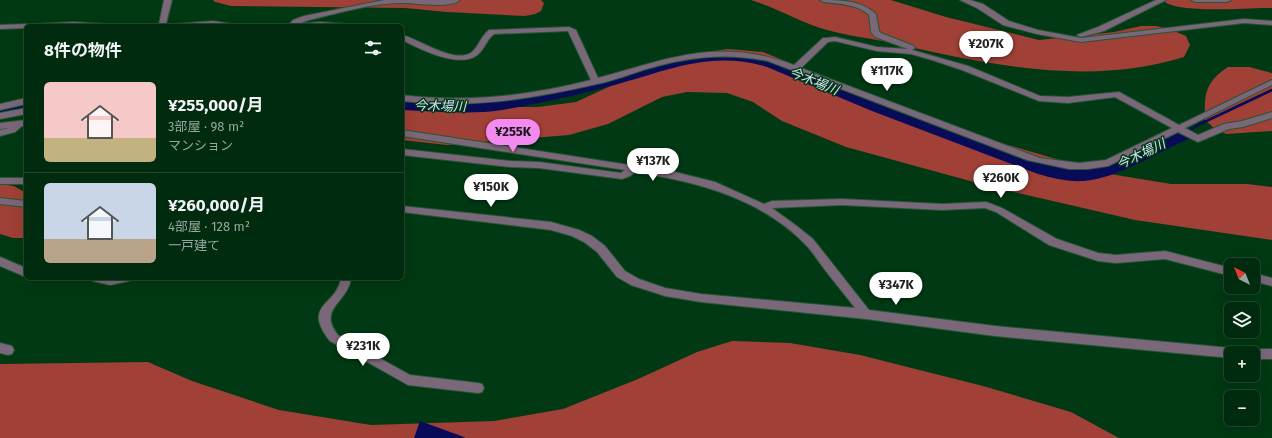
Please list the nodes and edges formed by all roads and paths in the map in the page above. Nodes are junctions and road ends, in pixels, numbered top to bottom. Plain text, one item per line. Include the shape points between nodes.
1 (168, 0) edge
2 (456, 0) edge
3 (824, 0) edge
4 (964, 0) edge
5 (1162, 0) edge
6 (1195, 0) edge
7 (1227, 0) edge
8 (1272, 23) edge
9 (162, 24) edge
10 (296, 24) edge
11 (24, 26) edge
12 (0, 27) edge
13 (1067, 37) junction
14 (404, 38) edge
15 (935, 58) junction
16 (795, 69) junction
17 (596, 82) junction
18 (1272, 82) edge
19 (404, 98) edge
20 (24, 102) edge
21 (0, 107) edge
22 (24, 111) edge
23 (1272, 115) edge
24 (0, 116) edge
25 (23, 123) edge
26 (0, 126) edge
27 (1179, 129) junction
28 (0, 133) edge
29 (404, 133) edge
30 (404, 152) edge
31 (632, 168) junction
32 (0, 181) edge
33 (24, 181) edge
34 (0, 201) edge
35 (24, 204) edge
36 (764, 208) junction
37 (404, 209) edge
38 (0, 261) edge
39 (1224, 270) edge
40 (24, 272) edge
41 (1260, 279) edge
42 (346, 280) edge
43 (1272, 282) edge
44 (866, 314) junction
45 (1224, 352) edge
46 (1260, 354) edge
47 (1272, 354) edge
48 (478, 388) dead end

1 - 9 street
2 - 10 street via 381,3 307,18
3 - 15 street via 868,10 872,14 875,32 878,35
4 - 13 street via 980,6 1006,23
5 - 13 street via 1101,29 1080,36
6 - 7 street
8 - 13 street via 1244,21 1081,40
11 - 12 street
14 - 17 street via 440,54 468,56 474,54 492,32 569,29 572,30
15 - 16 street via 829,38
15 - 27 street via 972,70 1039,98 1068,100 1116,94
16 - 17 street via 757,56 726,52 690,56
16 - 27 street via 1030,158 1065,166 1082,167 1108,163
17 - 19 street via 474,103 426,102
18 - 27 street
20 - 21 street
22 - 24 street
23 - 27 street via 1227,126 1198,138
25 - 26 street
25 - 28 street via 12,130
29 - 31 street
30 - 31 street via 622,176
31 - 36 street via 703,181 736,193
32 - 33 street
34 - 35 street
36 - 39 street via 772,204 842,202 942,207 986,205 1053,242 1098,256 1116,259 1165,256
36 - 44 street via 810,243
37 - 44 street via 551,226 575,233 601,249 621,274 664,292
38 - 40 street
41 - 43 street
42 - 48 street via 324,317 327,331 334,338 408,380
44 - 45 street via 995,331
46 - 47 street

